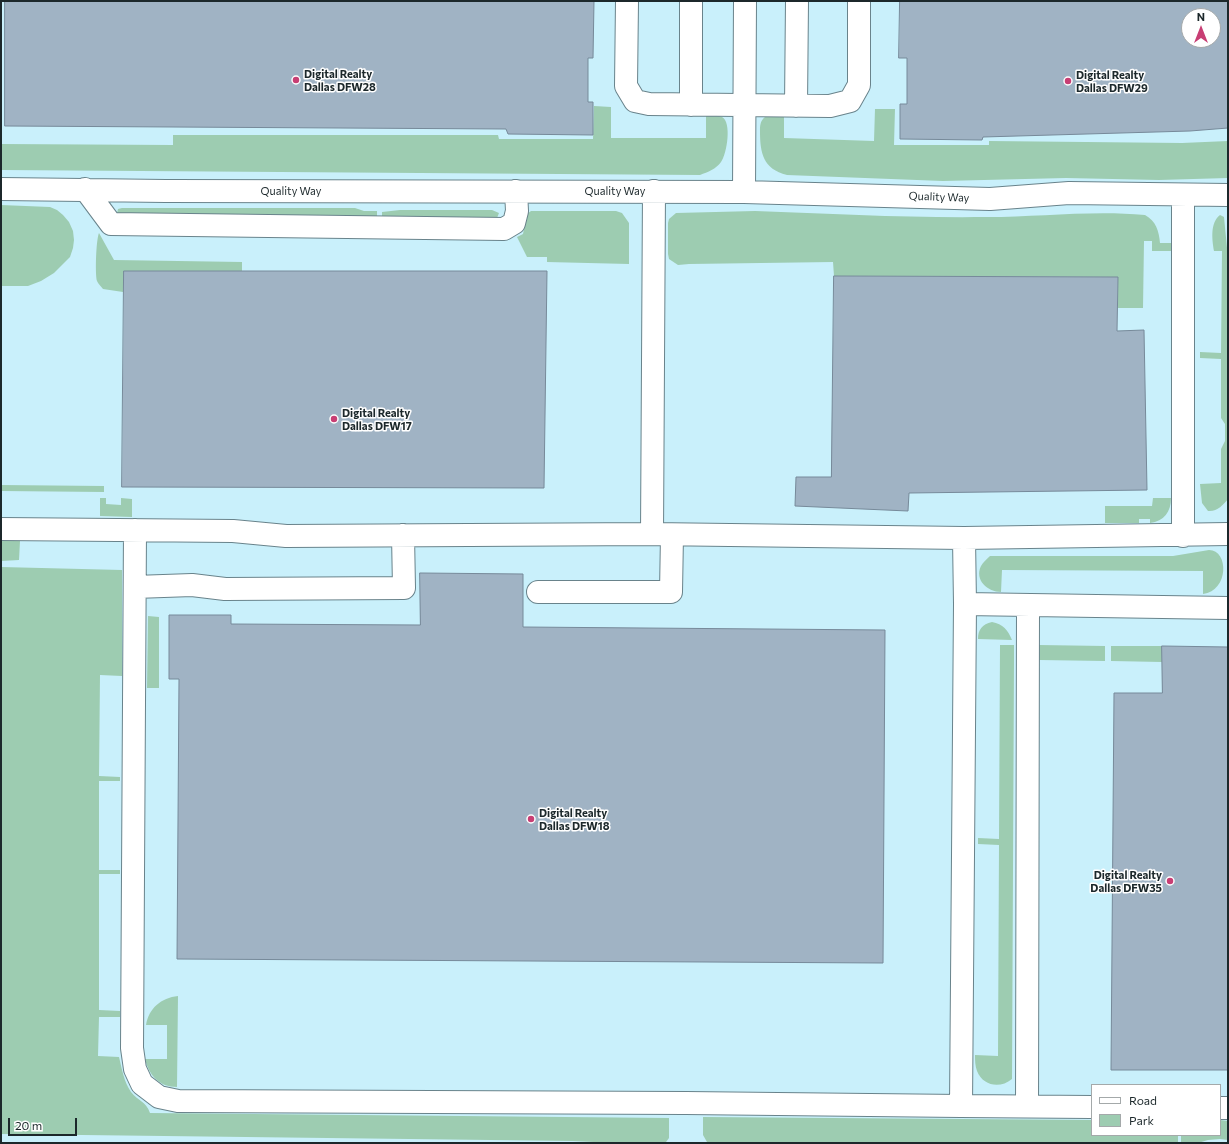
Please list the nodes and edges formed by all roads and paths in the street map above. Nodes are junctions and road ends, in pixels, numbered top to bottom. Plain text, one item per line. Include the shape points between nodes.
1 (627, 1) edge
2 (691, 1) edge
3 (745, 1) edge
4 (797, 1) edge
5 (859, 1) edge
6 (691, 105) junction
7 (745, 106) junction
8 (796, 106) junction
9 (1, 189) edge
10 (85, 189) junction
11 (516, 191) junction
12 (654, 191) junction
13 (744, 192) junction
14 (1183, 195) junction
15 (1228, 195) edge
16 (1, 529) edge
17 (135, 530) junction
18 (662, 534) junction
19 (1228, 534) edge
20 (403, 535) junction
21 (1182, 536) junction
22 (964, 538) junction
23 (135, 587) junction
24 (538, 592) dead end
25 (965, 604) junction
26 (1028, 605) junction
27 (1228, 608) edge
28 (961, 1106) junction
29 (1027, 1106) junction
30 (1091, 1107) edge

1 - 6 street via 626,86 635,100 649,104
2 - 6 street
3 - 7 street
4 - 8 street
5 - 8 street via 859,85 850,100 830,106
6 - 7 street
7 - 8 street
7 - 13 street
9 - 10 street, Quality Way
10 - 11 street, Quality Way
10 - 11 street via 111,224 504,229 514,223
11 - 12 street, Quality Way
12 - 13 street, Quality Way
12 - 18 street
13 - 14 street, Quality Way via 990,199 1069,193
14 - 15 street, Quality Way
14 - 21 street
16 - 17 street
17 - 20 street via 233,531 286,536
17 - 23 street
18 - 20 street
18 - 22 street
18 - 24 street via 671,592
19 - 21 street
20 - 23 street via 404,588 225,589 192,585
21 - 22 street
22 - 25 street
23 - 28 street via 132,1048 135,1069 142,1084 159,1097 186,1101
25 - 26 street
25 - 28 street
26 - 27 street
26 - 29 street
28 - 29 street
29 - 30 street

